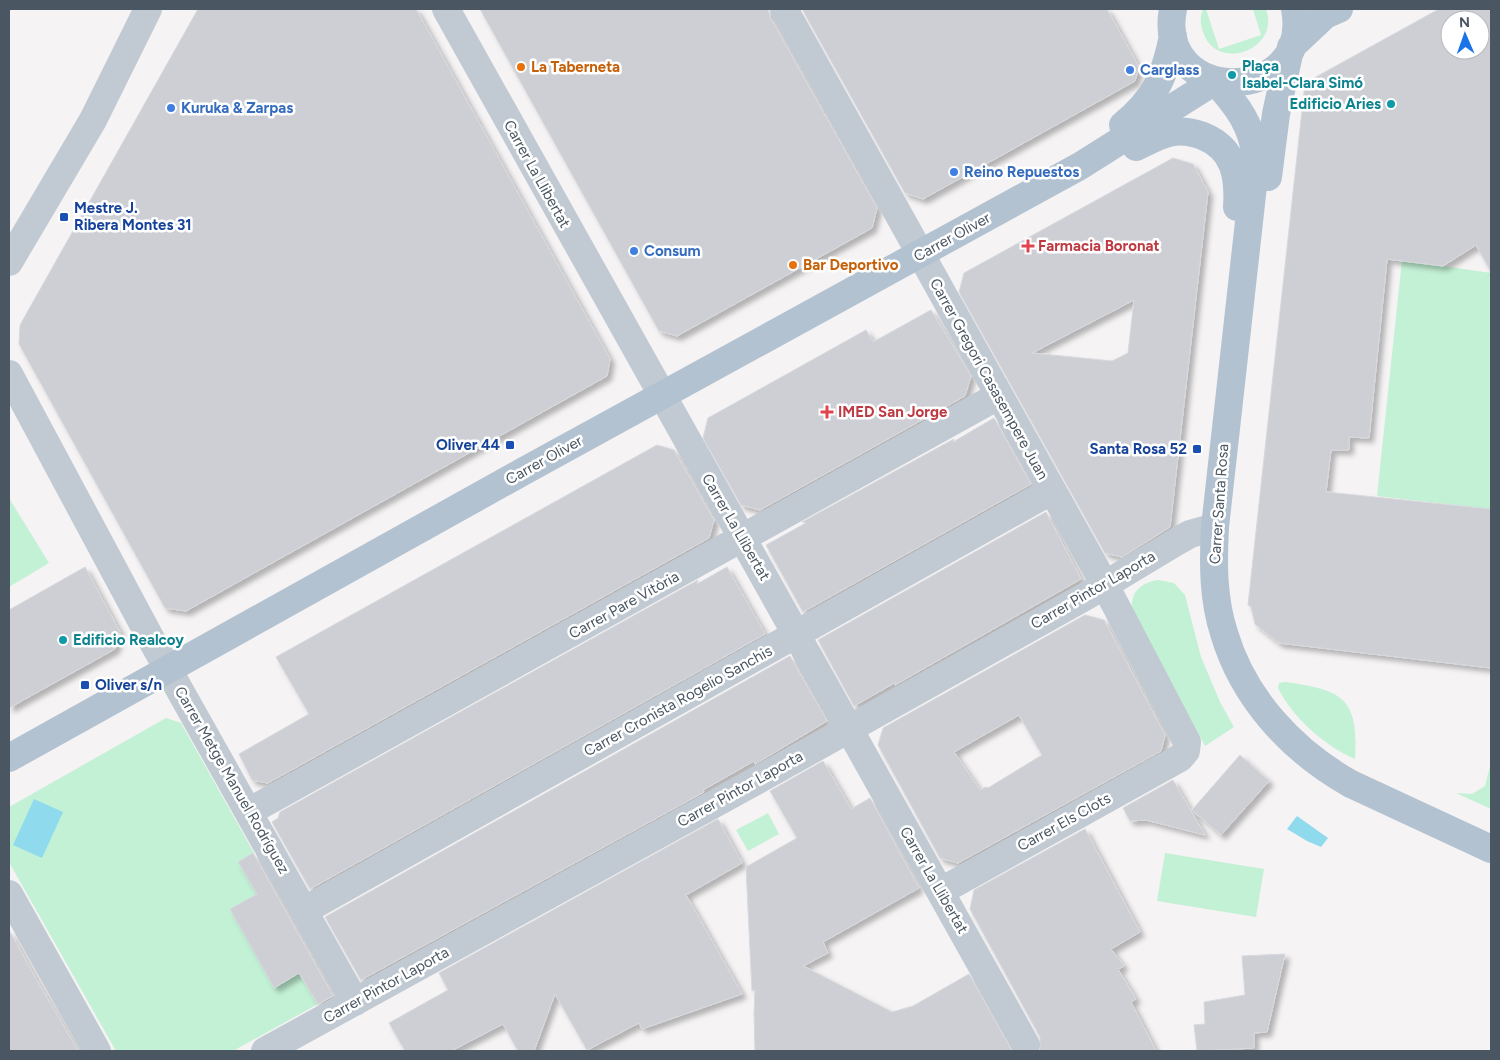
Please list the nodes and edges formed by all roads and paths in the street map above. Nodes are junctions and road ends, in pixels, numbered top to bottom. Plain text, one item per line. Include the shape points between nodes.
1 (148, 9) edge
2 (446, 9) edge
3 (784, 9) edge
4 (1174, 9) edge
5 (1296, 9) edge
6 (1339, 9) edge
7 (1173, 36) junction
8 (1290, 51) junction
9 (1215, 81) junction
10 (1080, 166) junction
11 (921, 254) junction
12 (9, 262) edge
13 (1244, 264) junction
14 (9, 374) edge
15 (660, 396) junction
16 (998, 396) junction
17 (1051, 491) junction
18 (1215, 527) junction
19 (743, 540) junction
20 (1105, 585) junction
21 (797, 634) junction
22 (168, 668) junction
23 (849, 728) junction
24 (1186, 751) joint
25 (9, 758) edge
26 (250, 811) junction
27 (1488, 848) edge
28 (941, 891) junction
29 (9, 894) edge
30 (305, 910) junction
31 (355, 1002) junction
32 (1026, 1045) dead end
33 (97, 1051) edge
34 (265, 1051) edge

1 - 12 street via 93,120
2 - 15 street, Carrer La Llibertat
3 - 11 street, Carrer Gregori Casasempere Juan
4 - 7 main road
5 - 8 main road via 1296,33
6 - 8 main road via 1325,15
7 - 9 main road via 1184,59
7 - 10 main road, Carrer Oliver via 1162,78 1149,101
8 - 9 main road via 1272,71 1260,78 1245,83
8 - 13 main road, Carrer Santa Rosa via 1276,114 1263,220
9 - 10 main road, Carrer Oliver
9 - 13 main road, Carrer Santa Rosa via 1246,118 1255,150
10 - 11 main road, Carrer Oliver
10 - 13 main road via 1113,157 1170,132 1189,132 1212,140 1224,149 1237,175 1237,211
11 - 15 main road, Carrer Oliver
11 - 16 street, Carrer Gregori Casasempere Juan
13 - 18 main road, Carrer Santa Rosa
14 - 22 street, Carrer Metge Manuel Rodríguez
15 - 19 street, Carrer La Llibertat
15 - 22 main road, Carrer Oliver
16 - 17 street, Carrer Gregori Casasempere Juan
16 - 19 street, Carrer Pare Vitòria
17 - 20 street, Carrer Gregori Casasempere Juan
17 - 21 street, Carrer Cronista Rogelio Sanchis
18 - 20 street, Carrer Pintor Laporta via 1190,534
18 - 27 main road, Carrer Santa Rosa via 1214,583 1223,632 1245,681 1277,727 1331,773
19 - 21 street, Carrer La Llibertat
19 - 26 street, Carrer Pare Vitòria
20 - 23 street, Carrer Pintor Laporta
20 - 24 street, Carrer Gregori Casasempere Juan via 1187,742
21 - 23 street, Carrer La Llibertat
21 - 30 street, Carrer Cronista Rogelio Sanchis
22 - 25 main road, Carrer Oliver
22 - 26 street, Carrer Metge Manuel Rodríguez
23 - 28 street, Carrer La Llibertat
23 - 31 street, Carrer Pintor Laporta
24 - 28 street, Carrer Els Clots via 1180,758
26 - 30 street, Carrer Metge Manuel Rodríguez
28 - 32 street, Carrer La Llibertat
29 - 33 street
30 - 31 street, Carrer Metge Manuel Rodríguez
31 - 34 street, Carrer Pintor Laporta

